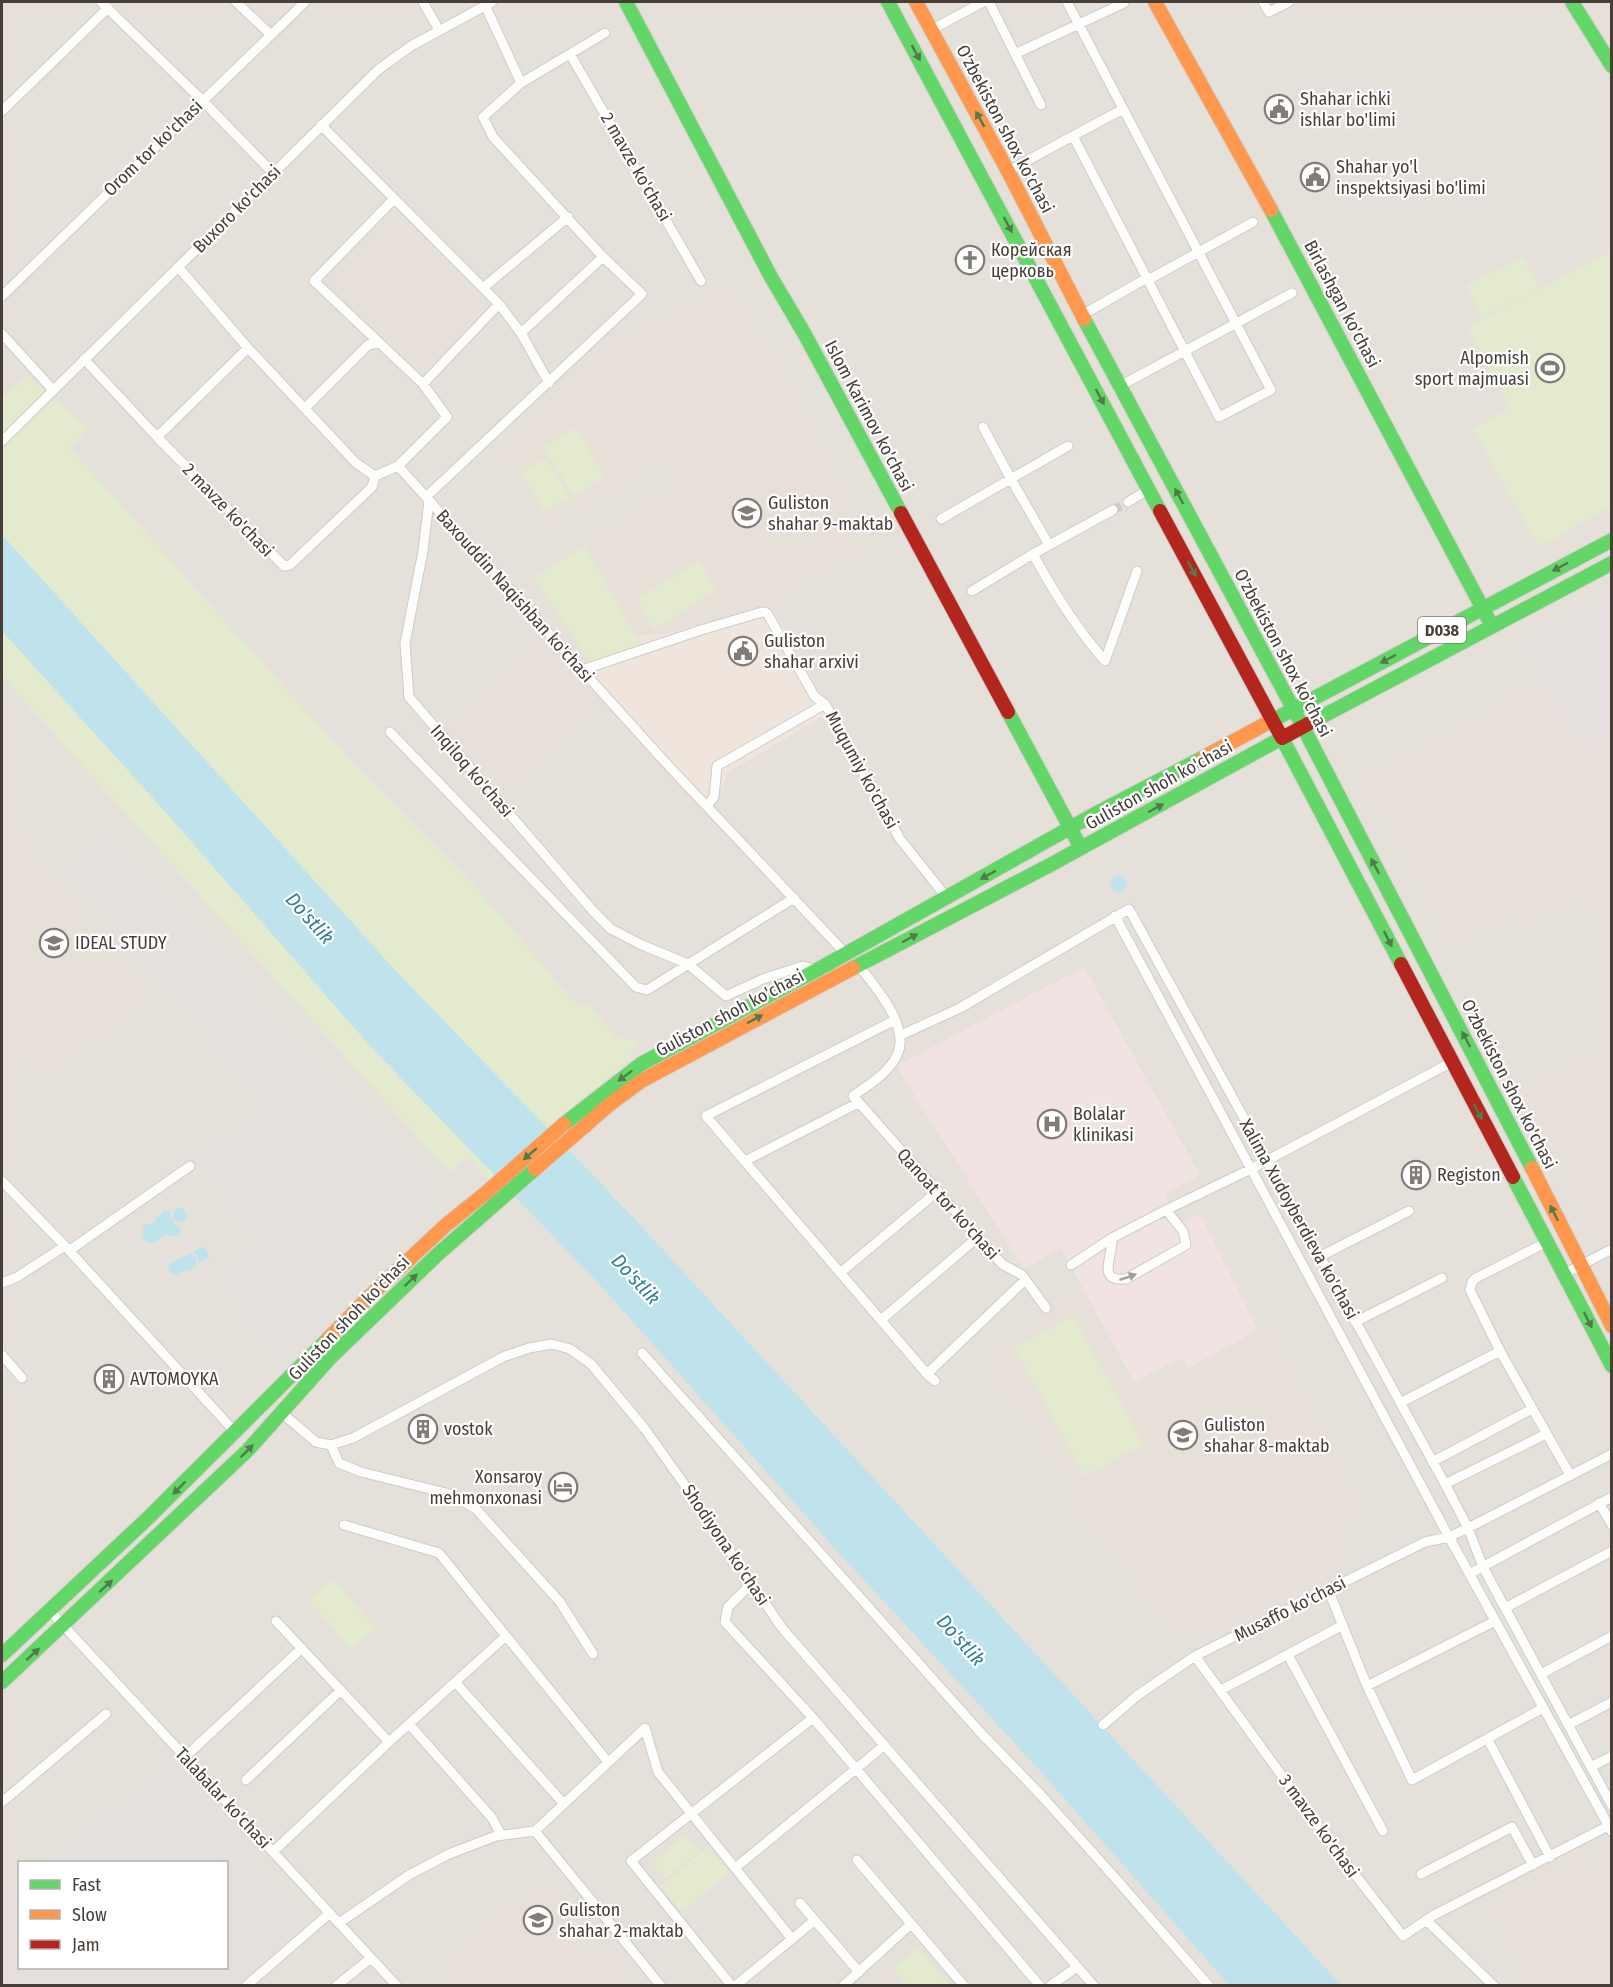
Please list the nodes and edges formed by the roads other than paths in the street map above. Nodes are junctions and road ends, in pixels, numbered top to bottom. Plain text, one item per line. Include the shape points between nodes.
1 (236, 2) edge
2 (305, 2) edge
3 (423, 2) edge
4 (626, 2) edge
5 (888, 2) edge
6 (916, 2) edge
7 (983, 2) edge
8 (989, 2) edge
9 (1066, 2) edge
10 (1155, 2) edge
11 (1263, 2) edge
12 (1289, 2) edge
13 (1572, 2) edge
14 (488, 3) edge
15 (1124, 3) dead end
16 (104, 5) edge
17 (1078, 24) junction
18 (440, 30) junction
19 (931, 30) junction
20 (604, 33) dead end
21 (270, 34) junction
22 (570, 54) junction
23 (1016, 54) junction
24 (1611, 66) edge
25 (521, 83) junction
26 (202, 100) junction
27 (1041, 105) dead end
28 (1123, 110) junction
29 (2, 111) edge
30 (321, 125) junction
31 (1073, 136) junction
32 (1008, 171) junction
33 (272, 172) junction
34 (393, 200) junction
35 (568, 216) junction
36 (1253, 222) dead end
37 (1198, 252) junction
38 (603, 257) junction
39 (179, 268) junction
40 (1148, 279) junction
41 (701, 280) dead end
42 (483, 288) junction
43 (1292, 293) dead end
44 (2, 296) edge
45 (499, 304) junction
46 (1082, 315) junction
47 (1236, 324) junction
48 (521, 333) junction
49 (2, 334) edge
50 (378, 343) junction
51 (248, 348) junction
52 (1185, 351) junction
53 (84, 359) junction
54 (549, 383) junction
55 (423, 384) junction
56 (1120, 386) junction
57 (52, 390) junction
58 (305, 408) junction
59 (983, 427) dead end
60 (158, 437) junction
61 (2, 441) edge
62 (1068, 446) dead end
63 (398, 466) junction
64 (375, 476) junction
65 (1011, 479) junction
66 (1149, 489) junction
67 (427, 499) junction
68 (1128, 502) tunnel mouth
69 (1113, 510) tunnel mouth
70 (941, 519) dead end
71 (1611, 540) edge
72 (1049, 545) junction
73 (1033, 554) junction
74 (1611, 563) edge
75 (1137, 571) dead end
76 (972, 591) dead end
77 (1482, 609) junction
78 (1491, 626) junction
79 (582, 670) junction
80 (1276, 678) junction
81 (1256, 689) junction
82 (825, 704) junction
83 (1293, 709) junction
84 (1273, 720) junction
85 (1303, 727) junction
86 (390, 732) dead end
87 (1282, 738) junction
88 (1321, 763) junction
89 (1301, 772) junction
90 (707, 806) junction
91 (1071, 828) junction
92 (1081, 848) junction
93 (794, 898) junction
94 (947, 898) junction
95 (1115, 916) junction
96 (846, 954) junction
97 (688, 964) junction
98 (858, 965) junction
99 (817, 970) junction
100 (895, 1020) junction
101 (901, 1035) junction
102 (1452, 1062) junction
103 (856, 1100) junction
104 (745, 1161) junction
105 (1267, 1161) junction
106 (190, 1166) dead end
107 (1251, 1169) junction
108 (2, 1181) edge
109 (938, 1191) junction
110 (492, 1197) junction
111 (1166, 1210) junction
112 (1409, 1211) dead end
113 (978, 1237) junction
114 (1112, 1238) junction
115 (1547, 1242) junction
116 (67, 1248) junction
117 (1611, 1249) edge
118 (1321, 1256) junction
119 (1071, 1265) dead end
120 (1581, 1265) junction
121 (840, 1273) junction
122 (1563, 1274) junction
123 (1442, 1278) dead end
124 (1025, 1280) junction
125 (2, 1283) edge
126 (1046, 1308) dead end
127 (881, 1320) junction
128 (1355, 1322) junction
129 (1611, 1326) edge
130 (1500, 1351) junction
131 (642, 1353) dead end
132 (2, 1355) edge
133 (1611, 1366) edge
134 (927, 1374) junction
135 (22, 1378) dead end
136 (935, 1381) dead end
137 (1400, 1403) junction
138 (1532, 1409) junction
139 (283, 1414) junction
140 (235, 1432) junction
141 (1546, 1434) junction
142 (331, 1445) junction
143 (1611, 1454) edge
144 (1432, 1462) junction
145 (1570, 1476) junction
146 (1445, 1484) junction
147 (1611, 1497) edge
148 (1599, 1503) junction
149 (344, 1525) dead end
150 (1611, 1525) edge
151 (1468, 1528) junction
152 (1449, 1537) junction
153 (1611, 1551) edge
154 (1483, 1567) junction
155 (1469, 1574) junction
156 (751, 1584) junction
157 (1328, 1589) junction
158 (1505, 1608) junction
159 (50, 1611) junction
160 (276, 1621) dead end
161 (1495, 1621) junction
162 (63, 1625) junction
163 (1343, 1625) junction
164 (506, 1636) junction
165 (1611, 1636) edge
166 (302, 1648) junction
167 (593, 1654) dead end
168 (2, 1655) edge
169 (1288, 1655) junction
170 (1195, 1656) junction
171 (1541, 1674) junction
172 (2, 1683) edge
173 (456, 1683) junction
174 (1368, 1686) junction
175 (341, 1690) junction
176 (1221, 1690) junction
177 (1611, 1702) edge
178 (1543, 1708) junction
179 (106, 1714) dead end
180 (813, 1718) junction
181 (409, 1724) junction
182 (1103, 1725) dead end
183 (1568, 1725) junction
184 (1488, 1740) junction
185 (389, 1742) junction
186 (885, 1745) junction
187 (1611, 1756) edge
188 (185, 1757) junction
189 (608, 1762) junction
190 (1591, 1767) junction
191 (857, 1770) junction
192 (246, 1780) dead end
193 (2, 1802) edge
194 (564, 1804) junction
195 (1611, 1806) edge
196 (690, 1813) junction
197 (1610, 1827) edge
198 (535, 1832) junction
199 (1383, 1832) dead end
200 (501, 1835) junction
201 (273, 1852) junction
202 (1550, 1857) junction
203 (857, 1860) dead end
204 (1533, 1865) junction
205 (735, 1868) junction
206 (1421, 1874) dead end
207 (800, 1903) dead end
208 (330, 1913) junction
209 (815, 1920) junction
210 (1426, 1920) junction
211 (339, 1923) junction
212 (911, 1924) junction
213 (792, 1939) junction
214 (371, 1958) junction
215 (1077, 1967) junction
216 (860, 1972) junction
217 (246, 1986) edge
218 (336, 1986) edge
219 (397, 1986) edge
220 (661, 1986) edge
221 (733, 1986) edge
222 (843, 1986) edge
223 (964, 1986) edge
224 (1040, 1986) edge
225 (1050, 1986) edge
226 (1094, 1986) edge
227 (1209, 1986) edge
228 (1494, 1986) edge

1 - 21 street
2 - 21 street, Orom tor ko'chasi
3 - 18 street
4 - 91 main road, Islom Karimov ko'chasi
5 -> 66 main road
6 - 19 main road, O'zbekiston shox ko'chasi
7 - 19 street
8 - 23 street
9 - 17 street
10 - 77 main road, Birlashgan ko'chasi via 1305,271
11 - 12 street via 1269,12
13 - 24 main road
14 - 18 street, Buxoro ko'chasi
14 - 25 street
15 - 17 street
16 - 26 street
16 - 29 street
17 - 23 street
17 - 28 street
18 - 30 street, Buxoro ko'chasi via 379,69
32 -> 19 main road, O'zbekiston shox ko'chasi
20 - 22 street
21 - 26 street, Orom tor ko'chasi
22 - 25 street
22 - 41 street, 2 mavze ko'chasi
23 - 27 street
25 - 35 street via 483,117 493,137
26 - 33 street
26 - 44 street, Orom tor ko'chasi
28 - 31 street
28 - 37 street
30 - 33 street, Buxoro ko'chasi
30 - 34 street
31 - 32 street
31 - 40 street
32 - 46 main road, O'zbekiston shox ko'chasi
33 - 39 street, Buxoro ko'chasi
34 - 42 street
34 - 50 street via 314,281
35 - 38 street
35 - 42 street
36 - 37 street
37 - 40 street
37 - 47 street
38 - 48 street
38 - 54 street via 642,294
39 - 51 street
39 - 53 street, Buxoro ko'chasi
40 - 46 street
40 - 52 street
42 - 45 street
43 - 47 street
45 - 48 street
45 - 55 street
46 - 56 main road, O'zbekiston shox ko'chasi
47 - 52 street
47 - 52 street via 1271,390 1219,417
48 - 54 street
49 - 57 street
50 - 55 street
50 - 58 street via 368,345
51 - 58 street
51 - 60 street
52 - 56 street
53 - 57 street, Buxoro ko'chasi
53 - 60 street
54 - 67 street
55 - 63 street via 447,417
80 -> 56 main road, O'zbekiston shox ko'chasi
57 - 61 street, Buxoro ko'chasi
58 - 64 street via 356,463
59 - 65 street
60 - 64 street, 2 mavze ko'chasi via 284,566 290,565 372,487
62 - 65 street
63 - 64 street
63 - 67 street, Baxouddin Naqishban ko'chasi
65 - 70 street
65 - 72 street
66 - 68 street
66 -> 81 main road
67 - 79 street, Baxouddin Naqishban ko'chasi
67 - 97 street, Inqiloq ko'chasi via 423,551 405,643 409,697 611,929
69 - 72 street
71 -> 77 main road, Guliston shoh ko'chasi / D038
72 - 73 street
73 - 75 street via 1053,590 1105,661
73 - 76 street
74 - 78 main road, Guliston shoh ko'chasi / D038
77 - 78 main road, Birlashgan ko'chasi
77 -> 83 main road, Guliston shoh ko'chasi / D038
78 - 85 main road, Guliston shoh ko'chasi / D038
79 - 82 street, Muqumiy ko'chasi via 762,612 767,613 815,697
79 - 90 street, Baxouddin Naqishban ko'chasi
80 - 81 main road
80 - 83 main road, O'zbekiston shox ko'chasi
81 - 84 main road
82 - 90 street via 717,766 714,797
82 - 94 street, Muqumiy ko'chasi via 900,839
83 - 84 main road, Guliston shoh ko'chasi / D038
83 - 85 main road, O'zbekiston shox ko'chasi
84 - 87 main road
84 - 91 main road, Guliston shoh ko'chasi
85 - 87 main road, Guliston shoh ko'chasi / D038
85 - 88 main road, O'zbekiston shox ko'chasi
86 - 97 street via 636,987 647,990
87 - 89 main road
92 -> 87 main road, Guliston shoh ko'chasi
88 - 89 main road
120 -> 88 main road, O'zbekiston shox ko'chasi
89 -> 102 main road
90 - 93 street, Baxouddin Naqishban ko'chasi
91 - 92 main road, Islom Karimov ko'chasi
91 -> 94 main road, Guliston shoh ko'chasi
98 -> 92 main road, Guliston shoh ko'chasi
93 - 96 street, Baxouddin Naqishban ko'chasi
93 - 97 street
94 - 96 main road, Guliston shoh ko'chasi
95 - 101 street via 960,1008
95 - 105 street, Xalima Xudoyberdieva ko'chasi via 1129,909
95 - 107 street, Xalima Xudoyberdieva ko'chasi
96 - 99 main road, Guliston shoh ko'chasi
97 - 99 street, Inqiloq ko'chasi via 726,996 803,966
98 - 100 street
110 -> 98 main road, Guliston shoh ko'chasi via 642,1081
99 -> 110 main road, Guliston shoh ko'chasi via 641,1064 572,1117
100 - 101 street
100 - 104 street via 706,1116
101 - 103 street via 897,1055
102 - 105 street
102 -> 115 main road
103 - 104 street
103 - 109 street, Qanoat tor ko'chasi
104 - 121 street
105 - 107 street
105 - 118 street, Xalima Xudoyberdieva ko'chasi
106 - 116 street
107 - 111 street
107 - 152 street, Xalima Xudoyberdieva ko'chasi
108 - 116 street
109 - 113 street, Qanoat tor ko'chasi
109 - 121 street
139 -> 110 main road, Guliston shoh ko'chasi via 330,1358
110 - 140 main road, Guliston shoh ko'chasi via 446,1225
111 - 114 street
114 -> 111 street via 1108,1269 1113,1278 1126,1280 1185,1247 1183,1231
112 - 118 street
113 - 124 street, Qanoat tor ko'chasi via 1002,1264
113 - 127 street
114 - 119 street
115 - 122 main road
115 - 130 street via 1476,1278 1470,1286
116 - 125 street
116 - 140 street
117 - 120 street
118 - 128 street, Xalima Xudoyberdieva ko'chasi
120 - 122 street
120 - 129 main road, O'zbekiston shox ko'chasi
121 - 127 street
122 -> 133 main road
123 - 128 street
124 - 126 street, Qanoat tor ko'chasi
124 - 134 street
127 - 134 street
128 - 137 street, Xalima Xudoyberdieva ko'chasi
130 - 137 street
130 - 138 street
131 - 227 street
132 - 135 street
134 - 136 street
137 - 144 street, Xalima Xudoyberdieva ko'chasi
138 - 141 street
138 - 144 street
139 - 142 street via 316,1442
162 -> 139 main road, Guliston shoh ko'chasi
140 -> 159 main road, Guliston shoh ko'chasi
141 - 145 street
141 - 146 street
142 - 156 street, Shodiyona ko'chasi via 353,1438 503,1356 552,1344 570,1349 591,1364 645,1429
142 - 167 street via 339,1463 450,1494 476,1509 560,1602
143 - 145 street, Musaffo ko'chasi
144 - 146 street, Xalima Xudoyberdieva ko'chasi
145 - 151 street, Musaffo ko'chasi
146 - 151 street, Xalima Xudoyberdieva ko'chasi
147 - 148 street
148 - 150 street
148 - 154 street
149 - 164 street via 439,1553
151 - 152 street, Musaffo ko'chasi
151 - 154 street, Xalima Xudoyberdieva ko'chasi
152 - 155 street, Xalima Xudoyberdieva ko'chasi
152 - 157 street, Musaffo ko'chasi via 1425,1542
153 - 158 street
154 - 155 street
154 - 158 street, Xalima Xudoyberdieva ko'chasi
155 - 161 street, Xalima Xudoyberdieva ko'chasi
156 - 180 street via 728,1607 725,1622
156 - 186 street, Shodiyona ko'chasi via 782,1628
157 - 163 street
157 - 170 street, Musaffo ko'chasi
158 - 171 street, Xalima Xudoyberdieva ko'chasi
159 - 162 street, Talabalar ko'chasi
159 - 168 main road, Guliston shoh ko'chasi
160 - 166 street
161 - 174 street
161 - 178 street, Xalima Xudoyberdieva ko'chasi
172 -> 162 main road, Guliston shoh ko'chasi
162 - 188 street, Talabalar ko'chasi
163 - 169 street
163 - 174 street
164 - 173 street
164 - 189 street
165 - 171 street
166 - 175 street
166 - 188 street
169 - 176 street
169 - 199 street
170 - 176 street, 3 mavze ko'chasi
170 - 182 street, Musaffo ko'chasi
171 - 183 street, Xalima Xudoyberdieva ko'chasi
173 - 181 street
173 - 194 street
174 - 184 street via 1412,1780
175 - 185 street
175 - 192 street
176 - 210 street, 3 mavze ko'chasi via 1403,1936
177 - 183 street
178 - 184 street
178 - 197 street, Xalima Xudoyberdieva ko'chasi
179 - 193 street
180 - 191 street
180 - 196 street
181 - 185 street
181 - 200 street via 492,1818
183 - 190 street, Xalima Xudoyberdieva ko'chasi
184 - 202 street
185 - 201 street
186 - 191 street
186 - 215 street, Shodiyona ko'chasi
187 - 190 street
188 - 201 street, Talabalar ko'chasi
189 - 194 street
189 - 196 street via 645,1728 658,1772
190 - 195 street, Xalima Xudoyberdieva ko'chasi
191 - 205 street
191 - 224 street
194 - 198 street
196 - 205 street
196 - 221 street via 631,1861
197 - 202 street, 3 mavze ko'chasi
198 - 200 street
198 - 220 street
200 - 211 street via 449,1854 409,1875
201 - 208 street, Talabalar ko'chasi
202 - 204 street, 3 mavze ko'chasi
203 - 212 street
204 - 206 street via 1512,1827
204 - 210 street, 3 mavze ko'chasi
205 - 213 street
207 - 209 street
208 - 211 street, Talabalar ko'chasi
208 - 217 street
209 - 213 street
209 - 216 street
210 - 228 street
211 - 214 street, Talabalar ko'chasi
212 - 216 street
212 - 223 street
213 - 221 street
214 - 218 street
214 - 219 street, Talabalar ko'chasi
215 - 225 street
215 - 226 street, Shodiyona ko'chasi
216 - 222 street

